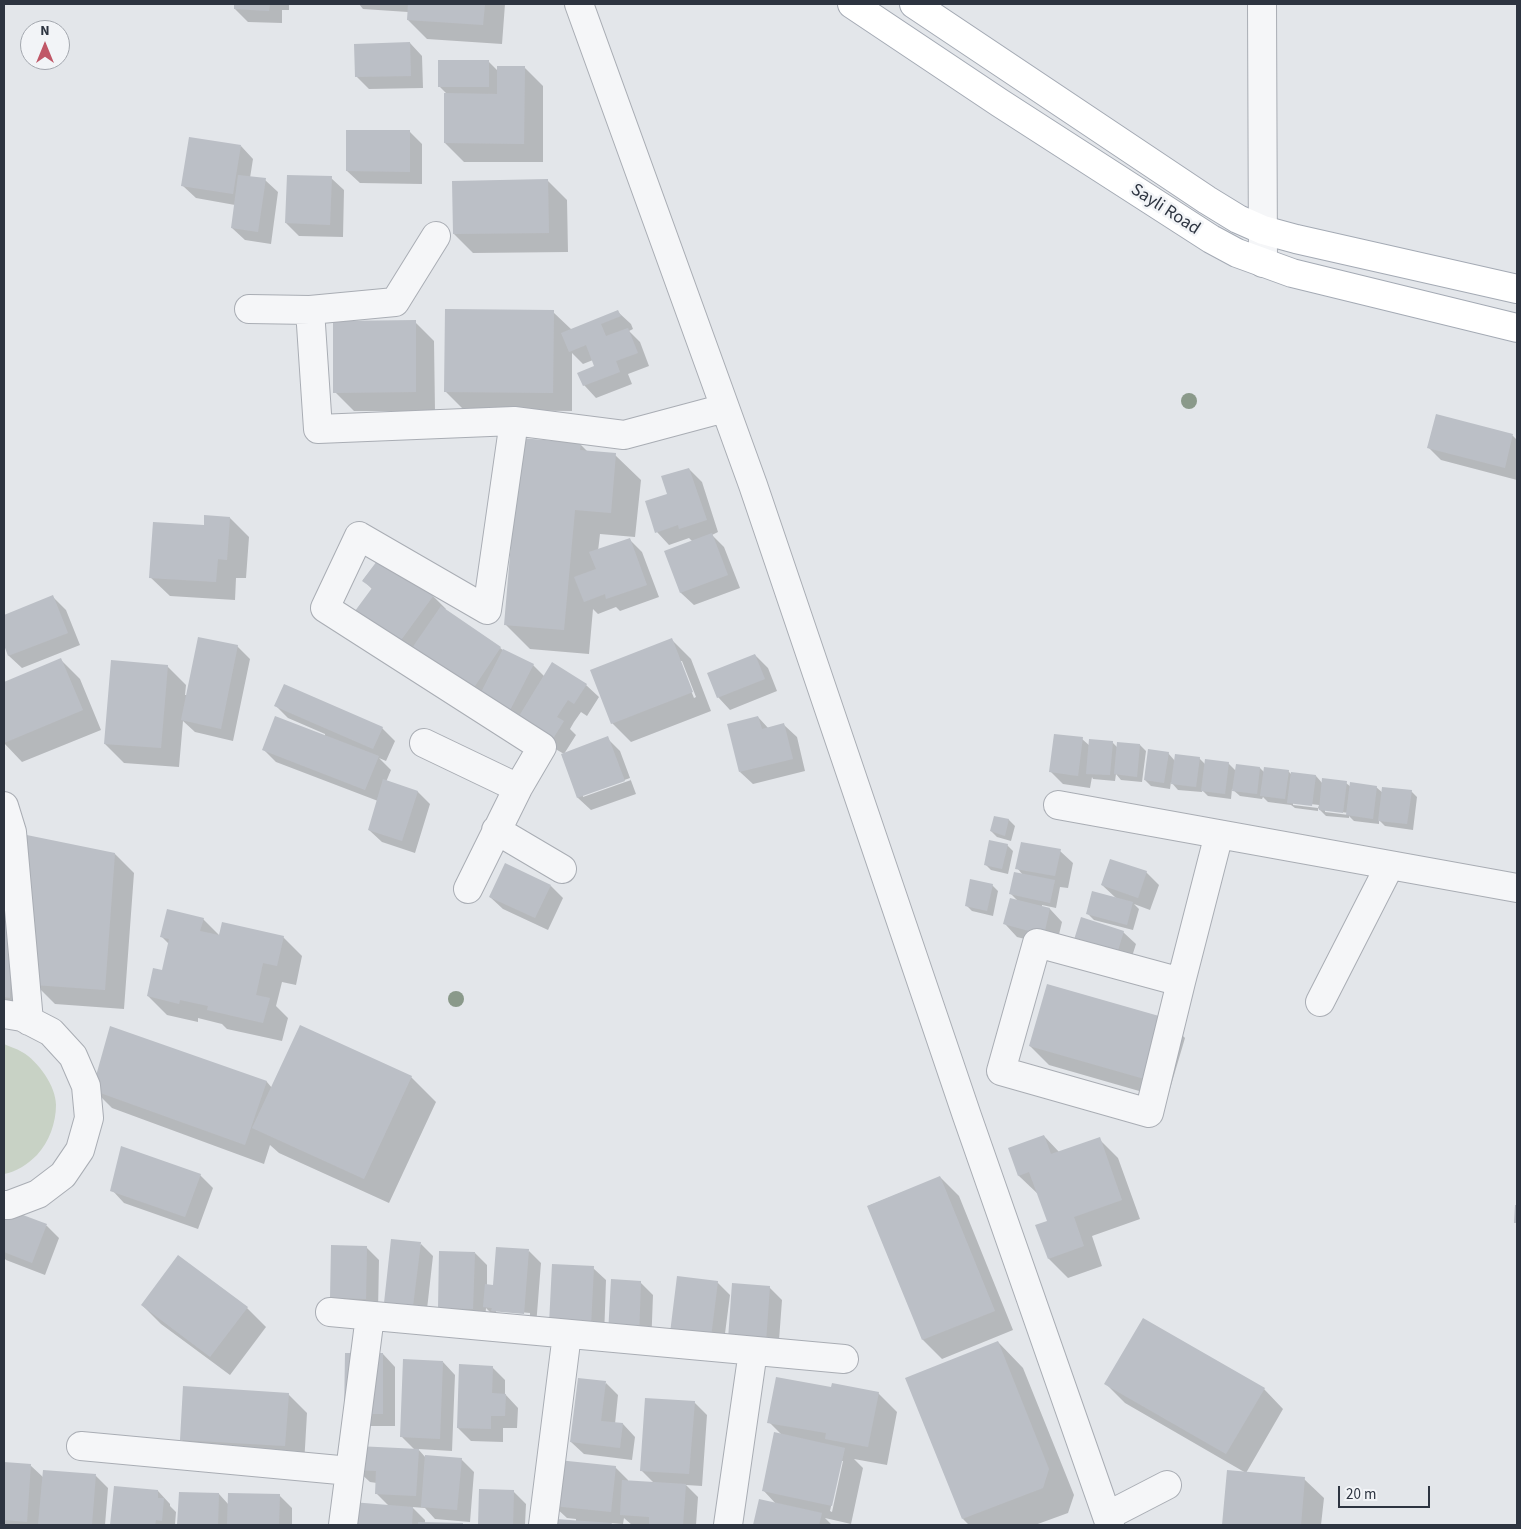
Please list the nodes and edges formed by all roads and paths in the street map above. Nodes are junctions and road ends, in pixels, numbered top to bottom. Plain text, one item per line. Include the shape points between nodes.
1 (579, 4) edge
2 (852, 4) edge
3 (914, 4) edge
4 (1262, 4) edge
5 (1263, 230) junction
6 (436, 236) dead end
7 (1263, 263) junction
8 (1517, 289) edge
9 (249, 309) dead end
10 (310, 310) junction
11 (1517, 328) edge
12 (725, 408) junction
13 (514, 421) junction
14 (424, 743) dead end
15 (518, 788) junction
16 (1058, 805) dead end
17 (4, 806) edge
18 (496, 830) junction
19 (1219, 834) junction
20 (1390, 865) junction
21 (562, 869) dead end
22 (1517, 888) edge
23 (468, 889) dead end
24 (1181, 982) junction
25 (1320, 1002) dead end
26 (16, 1018) edge
27 (4, 1205) edge
28 (330, 1312) dead end
29 (370, 1316) junction
30 (567, 1334) junction
31 (753, 1351) junction
32 (844, 1359) dead end
33 (81, 1446) dead end
34 (350, 1471) junction
35 (1167, 1484) dead end
36 (1108, 1520) edge
37 (343, 1525) edge
38 (543, 1525) edge
39 (728, 1525) edge

1 - 12 street
2 - 7 main road, Sayli Road via 1211,239
3 - 5 main road via 1207,200
4 - 5 street
5 - 7 street
5 - 8 main road
6 - 10 street via 395,302
7 - 11 main road, Sayli Road
9 - 10 street
10 - 13 street via 318,429
12 - 13 street via 624,436
12 - 36 street via 966,1116
13 - 15 street via 487,610 359,536 325,608 542,747
14 - 15 street
15 - 18 street
16 - 19 street
17 - 26 street via 12,832
18 - 21 street
18 - 23 street
19 - 20 street
19 - 24 street
20 - 22 street
20 - 25 street
24 - 24 street via 1149,1113 1001,1071 1037,943
26 - 27 street via 51,1032 73,1056 86,1086 89,1118 80,1150 63,1175 38,1194
28 - 29 street
29 - 30 street
29 - 34 street
30 - 31 street
30 - 38 street
31 - 32 street
31 - 39 street
33 - 34 street
34 - 37 street
35 - 36 street

